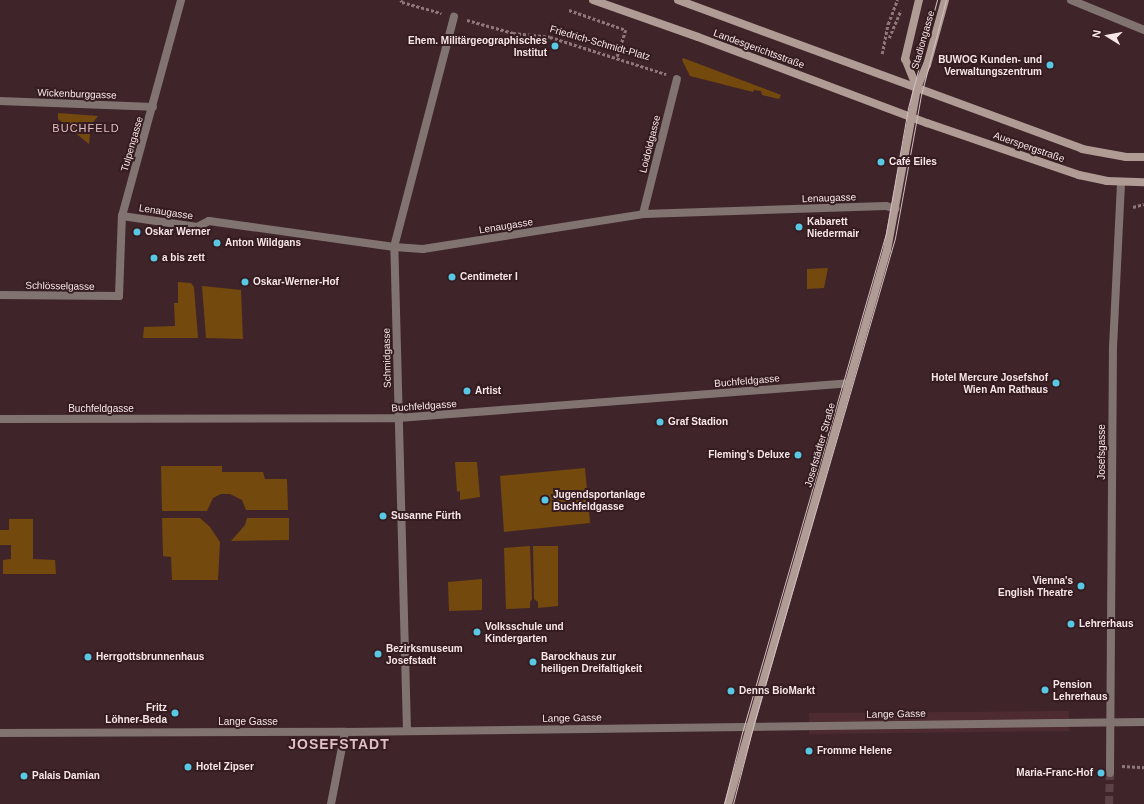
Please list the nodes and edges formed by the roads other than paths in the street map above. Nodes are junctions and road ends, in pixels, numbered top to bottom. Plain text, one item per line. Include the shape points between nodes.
1 (181, 0) edge
2 (678, 0) edge
3 (919, 0) edge
4 (945, 0) edge
5 (1072, 0) edge
6 (597, 1) edge
7 (454, 17) road end
8 (1144, 30) edge
9 (677, 79) road end
10 (917, 88) junction
11 (0, 101) edge
12 (153, 107) junction
13 (911, 117) junction
14 (1144, 157) edge
15 (1144, 182) edge
16 (1121, 183) junction
17 (896, 209) junction
18 (643, 214) junction
19 (122, 216) junction
20 (394, 247) junction
21 (0, 295) edge
22 (119, 296) joint
23 (848, 383) junction
24 (398, 418) junction
25 (0, 419) edge
26 (1112, 722) junction
27 (1144, 722) edge
28 (749, 726) junction
29 (407, 731) junction
30 (345, 732) junction
31 (0, 733) edge
32 (1110, 769) tunnel mouth
33 (331, 804) edge
34 (728, 804) edge

1 - 12 street, Tulpengasse
2 - 10 main road, Landesgerichtsstraße
3 - 10 main road, Stadiongasse via 904,59
4 - 10 main road, Stadiongasse via 927,65
5 - 8 street
6 - 13 main road, Landesgerichtsstraße
7 - 20 street, Schmidgasse
9 - 18 street, Loidoldgasse
10 - 13 main road, Josefstädter Straße
10 - 14 main road, Auerspergstraße via 1082,149 1126,157
11 - 12 street, Wickenburggasse
12 - 19 street, Tulpengasse
13 - 16 main road, Auerspergstraße via 1079,175
13 - 17 main road, Josefstädter Straße
15 - 16 main road, Auerspergstraße
16 - 26 street, Josefsgasse via 1113,347
17 - 18 street, Lenaugasse via 886,206
17 - 23 main road, Josefstädter Straße via 887,250
18 - 20 street, Lenaugasse via 422,249
19 - 20 street, Lenaugasse via 197,227 209,221
19 - 22 street, Tulpengasse
20 - 24 street, Schmidgasse
21 - 22 street, Schlösselgasse
23 - 24 street, Buchfeldgasse
23 - 28 main road, Josefstädter Straße
24 - 25 street, Buchfeldgasse
24 - 29 street, Schmidgasse
26 - 27 street, Lange Gasse
26 - 28 street, Lange Gasse
26 - 32 street, Josefsgasse
28 - 29 street, Lange Gasse
28 - 34 main road, Josefstädter Straße
29 - 30 street, Lange Gasse
30 - 31 street, Lange Gasse
30 - 33 street

